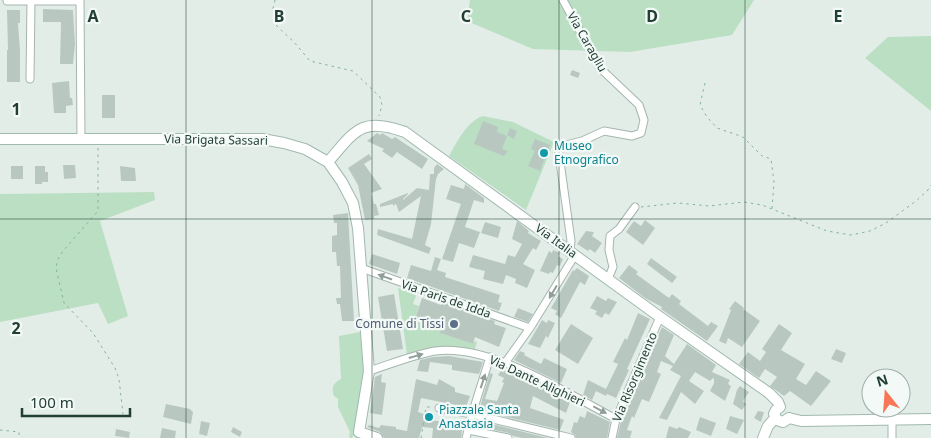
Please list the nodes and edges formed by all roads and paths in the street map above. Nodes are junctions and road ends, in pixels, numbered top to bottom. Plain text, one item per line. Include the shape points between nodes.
1 (80, 0) edge
2 (275, 0) edge
3 (563, 0) edge
4 (7, 1) dead end
5 (31, 1) edge
6 (30, 79) dead end
7 (705, 82) dead end
8 (376, 124) junction
9 (0, 139) edge
10 (81, 139) junction
11 (98, 140) junction
12 (328, 162) junction
13 (931, 185) edge
14 (635, 207) joint
15 (772, 209) junction
16 (572, 253) junction
17 (361, 268) junction
18 (608, 279) junction
19 (660, 317) junction
20 (530, 328) junction
21 (490, 357) junction
22 (506, 363) junction
23 (369, 371) junction
24 (780, 407) junction
25 (439, 408) joint
26 (123, 414) dead end
27 (472, 414) junction
28 (775, 418) junction
29 (789, 418) junction
30 (616, 419) junction
31 (931, 419) edge
32 (892, 420) junction
33 (0, 430) edge
34 (467, 434) edge
35 (357, 435) edge
36 (19, 438) edge
37 (377, 438) edge
38 (422, 438) edge
39 (508, 438) edge
40 (571, 438) edge
41 (612, 438) edge
42 (764, 438) edge
43 (892, 438) edge

1 - 5 street
1 - 10 street
2 - 8 path via 275,24 310,62 353,71 380,97 382,104
3 - 16 street, Via Caragliu via 600,68 639,105 644,120 638,135 604,131 558,147
4 - 5 street
5 - 6 street
7 - 15 path via 700,104 707,118 717,128 743,138 762,156 771,159 774,182
8 - 12 main road via 357,131
8 - 16 main road, Via Italia via 390,126 419,141
9 - 10 main road, Via Brigata Sassari
10 - 11 main road, Via Brigata Sassari
11 - 12 main road, Via Brigata Sassari via 284,142
11 - 26 path via 98,211 63,251 56,268 64,303 92,333 115,368
12 - 17 main road, Via Brigata Sassari via 353,203
13 - 15 path via 916,201 886,223 851,235 827,231
14 - 15 path via 744,202
14 - 18 street via 610,236 613,267
16 - 18 main road, Via Italia
16 -> 20 street
20 -> 17 street, Via Paris de Idda
17 - 23 main road, Via Brigata Sassari
18 - 19 main road, Via Italia
19 - 24 main road, Via Italia via 769,393
19 - 30 street, Via Risorgimento
20 - 22 street
21 - 22 street, Via Dante Alighieri
23 -> 21 street, Via Dante Alighieri via 436,351 468,352
27 -> 21 street
22 -> 30 street, Via Dante Alighieri
23 - 35 main road, Via Brigata Sassari
24 - 28 main road
24 - 29 main road via 789,411
25 - 27 street
25 - 38 path via 426,407
27 - 34 street
27 - 40 street
28 - 29 main road via 781,422
28 - 42 main road
29 - 32 main road via 801,421
30 - 41 street, Via Risorgimento
31 - 32 main road
32 - 43 street
33 - 36 path via 19,432
34 - 39 street
35 - 37 main road

